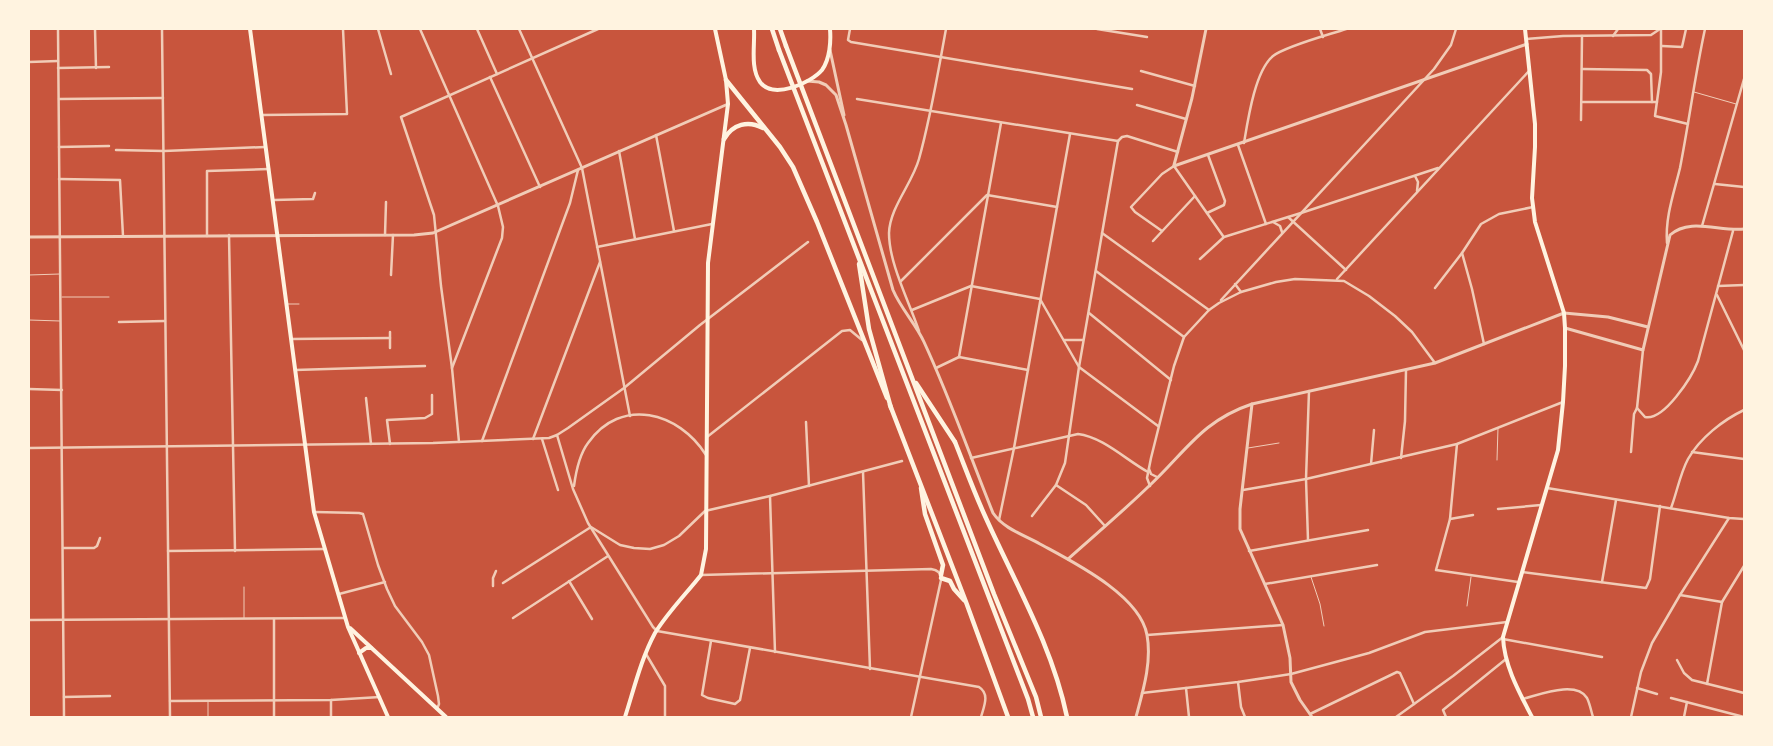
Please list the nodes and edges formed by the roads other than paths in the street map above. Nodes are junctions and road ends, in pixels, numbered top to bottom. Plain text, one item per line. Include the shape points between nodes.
1 (58, 29) edge
2 (94, 29) edge
3 (162, 29) edge
4 (250, 29) edge
5 (343, 29) edge
6 (378, 29) edge
7 (420, 29) edge
8 (477, 29) edge
9 (519, 29) edge
10 (598, 29) edge
11 (715, 29) edge
12 (754, 29) edge
13 (772, 29) edge
14 (781, 29) edge
15 (830, 29) edge
16 (850, 29) edge
17 (946, 29) edge
18 (1097, 29) edge
19 (1206, 29) edge
20 (1320, 29) edge
21 (1346, 29) edge
22 (1456, 29) edge
23 (1526, 29) edge
24 (1618, 29) edge
25 (1661, 29) edge
26 (1686, 29) edge
27 (1705, 29) edge
28 (1582, 36) junction
29 (1613, 36) junction
30 (1148, 37) dead end
31 (1323, 37) junction
32 (1526, 42) junction
33 (830, 46) junction
34 (1662, 46) junction
35 (941, 56) junction
36 (532, 59) junction
37 (58, 61) junction
38 (29, 62) edge
39 (58, 68) junction
40 (96, 68) junction
41 (109, 68) dead end
42 (1530, 69) junction
43 (1582, 69) junction
44 (1141, 71) dead end
45 (391, 74) dead end
46 (497, 74) junction
47 (490, 77) junction
48 (1744, 79) edge
49 (726, 80) junction
50 (806, 81) junction
51 (1421, 82) junction
52 (1195, 86) junction
53 (1132, 89) dead end
54 (1693, 92) junction
55 (449, 95) junction
56 (163, 98) junction
57 (59, 99) junction
58 (857, 99) dead end
59 (1582, 102) junction
60 (1652, 102) junction
61 (1657, 102) junction
62 (728, 104) junction
63 (1737, 104) junction
64 (1137, 105) dead end
65 (931, 112) junction
66 (262, 115) junction
67 (1187, 119) junction
68 (1581, 120) dead end
69 (1001, 123) junction
70 (1688, 124) junction
71 (846, 125) junction
72 (767, 131) junction
73 (1070, 134) junction
74 (656, 135) junction
75 (724, 140) junction
76 (1118, 141) junction
77 (1244, 142) junction
78 (1238, 144) junction
79 (109, 146) dead end
80 (59, 147) junction
81 (266, 147) junction
82 (116, 150) dead end
83 (164, 151) junction
84 (619, 151) junction
85 (1178, 152) junction
86 (1208, 155) junction
87 (1174, 166) junction
88 (1440, 167) junction
89 (269, 169) junction
90 (580, 169) junction
91 (1415, 176) junction
92 (60, 179) junction
93 (1715, 184) junction
94 (540, 187) junction
95 (1744, 188) edge
96 (1417, 192) junction
97 (315, 193) dead end
98 (986, 195) junction
99 (1195, 196) junction
100 (274, 200) junction
101 (386, 202) dead end
102 (498, 206) junction
103 (1057, 207) junction
104 (1532, 207) junction
105 (1207, 213) junction
106 (1301, 213) junction
107 (1288, 217) junction
108 (1272, 222) junction
109 (1293, 222) junction
110 (712, 224) junction
111 (1266, 224) junction
112 (1702, 226) junction
113 (1744, 229) edge
114 (1733, 230) junction
115 (1162, 231) junction
116 (674, 232) junction
117 (436, 233) junction
118 (1102, 233) junction
119 (1282, 233) junction
120 (229, 235) junction
121 (278, 235) junction
122 (385, 235) junction
123 (393, 235) junction
124 (123, 236) junction
125 (165, 236) junction
126 (207, 236) junction
127 (1224, 236) junction
128 (29, 237) edge
129 (60, 237) junction
130 (635, 239) junction
131 (1153, 241) dead end
132 (808, 242) dead end
133 (1667, 243) junction
134 (597, 247) junction
135 (1462, 253) junction
136 (858, 258) junction
137 (1200, 259) dead end
138 (600, 260) junction
139 (1346, 270) junction
140 (1096, 271) junction
141 (61, 274) junction
142 (29, 275) edge
143 (391, 275) dead end
144 (1337, 279) junction
145 (901, 281) junction
146 (1235, 284) junction
147 (1744, 285) edge
148 (971, 286) junction
149 (1718, 286) junction
150 (1435, 288) dead end
151 (1241, 292) junction
152 (1716, 293) junction
153 (61, 297) junction
154 (109, 297) dead end
155 (1040, 299) junction
156 (1219, 302) junction
157 (286, 304) junction
158 (299, 304) dead end
159 (912, 310) junction
160 (1209, 310) junction
161 (1088, 313) junction
162 (1564, 314) junction
163 (29, 320) edge
164 (707, 320) junction
165 (61, 321) junction
166 (165, 321) junction
167 (119, 322) dead end
168 (1565, 328) junction
169 (1648, 328) junction
170 (390, 332) dead end
171 (921, 335) junction
172 (1184, 337) junction
173 (390, 338) junction
174 (291, 339) junction
175 (862, 340) junction
176 (1064, 340) junction
177 (1084, 340) junction
178 (1484, 345) junction
179 (390, 348) dead end
180 (1643, 350) junction
181 (1744, 350) edge
182 (959, 357) junction
183 (1435, 363) junction
184 (424, 366) dead end
185 (1079, 367) junction
186 (452, 368) junction
187 (936, 368) junction
188 (295, 370) junction
189 (1028, 370) junction
190 (1406, 370) junction
191 (912, 378) junction
192 (1171, 380) junction
193 (624, 388) junction
194 (29, 390) edge
195 (62, 390) junction
196 (1309, 391) junction
197 (432, 395) dead end
198 (366, 398) dead end
199 (1563, 402) junction
200 (1252, 404) junction
201 (891, 408) junction
202 (1637, 408) junction
203 (1744, 410) edge
204 (630, 416) junction
205 (806, 422) dead end
206 (1159, 427) junction
207 (1498, 427) junction
208 (1374, 430) dead end
209 (557, 435) junction
210 (1070, 435) junction
211 (707, 437) junction
212 (533, 439) junction
213 (542, 439) junction
214 (482, 441) junction
215 (459, 442) junction
216 (1279, 443) dead end
217 (371, 444) junction
218 (390, 444) junction
219 (1457, 444) junction
220 (305, 445) junction
221 (168, 446) junction
222 (232, 447) junction
223 (29, 448) edge
224 (62, 448) junction
225 (1014, 448) junction
226 (1247, 448) junction
227 (1631, 452) dead end
228 (1692, 452) junction
229 (707, 457) junction
230 (971, 458) junction
231 (1401, 458) junction
232 (1744, 459) edge
233 (1497, 460) dead end
234 (902, 462) dead end
235 (1370, 464) junction
236 (1149, 467) junction
237 (863, 472) junction
238 (1148, 472) junction
239 (1157, 477) junction
240 (1306, 479) junction
241 (920, 482) junction
242 (1056, 485) junction
243 (809, 486) junction
244 (1150, 486) junction
245 (1547, 488) junction
246 (574, 489) junction
247 (558, 490) dead end
248 (1243, 490) junction
249 (770, 496) junction
250 (1616, 500) junction
251 (1541, 505) junction
252 (1660, 506) junction
253 (1672, 508) junction
254 (1498, 509) dead end
255 (705, 511) junction
256 (314, 512) junction
257 (1473, 515) dead end
258 (1032, 516) dead end
259 (1729, 518) junction
260 (1450, 519) junction
261 (1744, 519) edge
262 (999, 521) junction
263 (1105, 526) junction
264 (591, 527) junction
265 (1368, 530) dead end
266 (100, 538) dead end
267 (1308, 540) junction
268 (63, 548) junction
269 (325, 549) junction
270 (168, 551) junction
271 (235, 551) junction
272 (1249, 551) junction
273 (609, 556) junction
274 (1068, 559) junction
275 (1377, 566) dead end
276 (1744, 566) edge
277 (496, 571) dead end
278 (866, 571) junction
279 (1522, 572) junction
280 (772, 574) junction
281 (701, 575) junction
282 (1471, 575) junction
283 (941, 576) junction
284 (1311, 576) junction
285 (569, 581) junction
286 (385, 582) junction
287 (1518, 582) junction
288 (1602, 582) junction
289 (503, 583) dead end
290 (1265, 584) junction
291 (493, 586) dead end
292 (244, 587) dead end
293 (339, 594) junction
294 (1680, 595) junction
295 (966, 602) junction
296 (1722, 602) junction
297 (1467, 606) dead end
298 (345, 618) junction
299 (513, 618) dead end
300 (169, 619) junction
301 (244, 619) junction
302 (274, 619) junction
303 (592, 619) dead end
304 (29, 620) edge
305 (64, 621) junction
306 (1507, 622) junction
307 (1283, 625) junction
308 (1324, 626) dead end
309 (348, 627) junction
310 (657, 631) junction
311 (1147, 635) junction
312 (1503, 638) junction
313 (711, 640) junction
314 (371, 648) junction
315 (750, 648) junction
316 (775, 652) junction
317 (359, 653) junction
318 (646, 654) junction
319 (1602, 657) dead end
320 (1506, 659) junction
321 (1677, 660) dead end
322 (870, 669) junction
323 (1291, 674) junction
324 (920, 677) junction
325 (1238, 682) junction
326 (1706, 684) junction
327 (1186, 688) junction
328 (1637, 688) junction
329 (1142, 693) junction
330 (1744, 693) edge
331 (1657, 694) dead end
332 (64, 696) junction
333 (110, 696) dead end
334 (380, 698) junction
335 (1671, 698) dead end
336 (274, 700) junction
337 (331, 700) junction
338 (1522, 700) junction
339 (170, 701) junction
340 (208, 701) junction
341 (1687, 702) junction
342 (1414, 704) junction
343 (437, 709) junction
344 (1311, 716) edge
345 (64, 717) edge
346 (170, 717) edge
347 (208, 717) edge
348 (274, 717) edge
349 (331, 717) edge
350 (388, 717) edge
351 (446, 717) edge
352 (625, 717) edge
353 (665, 717) edge
354 (911, 717) edge
355 (981, 717) edge
356 (1008, 717) edge
357 (1033, 717) edge
358 (1041, 717) edge
359 (1067, 717) edge
360 (1136, 717) edge
361 (1189, 717) edge
362 (1245, 717) edge
363 (1396, 717) edge
364 (1446, 717) edge
365 (1532, 717) edge
366 (1593, 717) edge
367 (1631, 717) edge
368 (1684, 717) edge
369 (1744, 717) edge

1 - 37 street
2 - 40 street
3 - 56 street
4 - 66 main road
5 - 66 street via 347,114
6 - 45 street
7 - 55 street
8 - 46 street
9 - 36 street
10 - 36 street
11 - 49 main road
12 - 50 main road via 755,65 760,82 765,87 780,90
13 - 136 highway
14 - 191 highway
15 - 33 main road
16 - 35 street via 848,40 851,42
17 - 35 street
18 - 30 street
19 - 52 street
20 - 31 street
21 - 31 street
22 - 51 street via 1451,45
23 - 32 main road
24 - 29 street
25 - 29 street via 1651,35
25 - 34 street
26 - 34 street via 1682,47
27 - 54 street
28 - 29 street
28 - 32 street
28 - 43 street
31 - 77 street via 1274,55 1262,68
32 - 42 main road
32 - 51 street
33 - 50 main road via 822,70
33 - 71 street
34 - 61 street
35 - 53 street
35 - 65 street
36 - 46 street
36 - 90 street
37 - 38 street
37 - 39 street
39 - 40 street
39 - 57 street
40 - 41 street
42 - 88 street
42 - 104 main road via 1536,147
43 - 59 street
43 - 60 street via 1648,70
44 - 52 street
46 - 47 street
47 - 55 street
47 - 94 street
48 - 63 street
49 - 62 main road
49 - 72 highway
50 - 71 street via 832,89
51 - 77 street
51 - 106 street
52 - 67 street
54 - 63 lane
54 - 70 street
55 - 102 street
55 - 117 street via 401,117 431,201
56 - 57 street
56 - 83 street
57 - 80 street
58 - 65 street
59 - 60 street
59 - 68 street
60 - 61 street
61 - 70 street via 1656,118
62 - 74 street
62 - 75 main road
63 - 93 street
64 - 67 street
65 - 69 street
65 - 145 street via 913,174 891,221 892,250
66 - 81 main road
67 - 85 street
69 - 73 street
69 - 98 street
70 - 133 street via 1667,224
71 - 171 street via 893,290
72 - 75 highway via 753,124 741,124
72 - 175 highway via 798,177
73 - 76 street
73 - 103 street
74 - 84 street
74 - 116 street
75 - 110 main road
76 - 85 street via 1127,136
76 - 118 street
77 - 78 street
78 - 86 street
78 - 111 street
79 - 80 street
80 - 92 street
81 - 83 street
81 - 89 main road
82 - 83 street
83 - 125 street
84 - 90 street
84 - 130 street
85 - 87 street
86 - 87 street
86 - 105 street via 1225,201 1224,206
87 - 99 street
87 - 115 street via 1131,207
88 - 91 street
88 - 96 street
89 - 100 main road
89 - 126 street via 208,172
90 - 94 street
90 - 134 street
90 - 214 street
91 - 96 street
91 - 106 street
92 - 124 street via 118,179 121,183
92 - 129 street
93 - 95 street
93 - 112 street
94 - 102 street
96 - 139 street
97 - 100 street via 313,199
98 - 103 street
98 - 145 street
98 - 148 street
99 - 105 street
99 - 115 street
100 - 121 main road
101 - 122 street
102 - 117 street
102 - 186 street via 502,238
103 - 155 street
104 - 135 street via 1489,218 1481,224
104 - 162 main road
105 - 127 street
106 - 107 street
106 - 109 street
107 - 108 street
107 - 109 street
108 - 111 street
108 - 119 street via 1280,226
109 - 119 street
109 - 139 street
110 - 116 street
110 - 164 main road
111 - 127 street
112 - 114 street
112 - 133 street via 1681,228 1670,235
113 - 114 street
114 - 149 street
115 - 131 street
116 - 130 street
117 - 123 street
117 - 186 street
118 - 140 street
118 - 160 street
119 - 146 street
120 - 121 street
120 - 126 street
120 - 222 street
121 - 122 street
121 - 157 main road
122 - 123 street
123 - 143 street
124 - 125 street
124 - 129 street
125 - 126 street
125 - 166 street
127 - 137 street
128 - 129 street
129 - 141 street
130 - 134 street
132 - 164 street
133 - 169 street
134 - 138 street
135 - 150 street
135 - 178 street
136 - 201 highway via 869,329
136 - 357 highway
138 - 193 street
138 - 212 street
139 - 144 street
140 - 161 street
140 - 172 street
141 - 142 lane
141 - 153 street
144 - 151 street via 1276,282
144 - 183 street via 1355,286 1395,316 1412,332
145 - 159 street
146 - 151 street
146 - 156 street
147 - 149 street
148 - 155 street
148 - 159 street
148 - 182 street
149 - 152 street
151 - 156 street
152 - 181 street
152 - 202 street via 1691,376 1659,414 1645,417
153 - 154 lane
153 - 165 street
155 - 176 street
155 - 189 street
156 - 160 street
157 - 158 lane
157 - 174 main road
159 - 171 street
160 - 172 street
161 - 177 street
161 - 192 street
162 - 168 main road
162 - 169 street via 1608,317
162 - 178 street
163 - 165 lane
164 - 193 street
164 - 211 main road
165 - 195 street
166 - 167 street
166 - 221 street
168 - 180 street
168 - 199 main road
169 - 180 street
170 - 173 street
171 - 187 street
172 - 192 street
173 - 174 street
173 - 179 street
174 - 188 main road
175 - 201 highway
175 - 211 street via 853,331 842,331
176 - 177 street
176 - 185 street
177 - 185 street
178 - 183 street
180 - 202 street
182 - 187 street
182 - 189 street
183 - 190 street
184 - 188 street
185 - 206 street
185 - 210 street
186 - 215 street
187 - 230 street
188 - 220 main road
189 - 225 street
190 - 196 street
190 - 231 street
191 - 358 highway
191 - 359 highway via 955,442 985,516 1051,658
192 - 206 street
193 - 204 street
193 - 209 street
194 - 195 street
195 - 224 street
196 - 200 street
196 - 240 street
197 - 218 street via 432,414 425,418 388,419
198 - 217 street
199 - 207 street
199 - 245 main road via 1558,450
200 - 226 street
200 - 239 street via 1229,413 1204,430
201 - 241 highway
202 - 227 street
203 - 228 street via 1722,423
204 - 229 street via 646,415 672,422 695,440
204 - 246 street via 604,426 587,443 579,460
205 - 243 street
206 - 236 street
207 - 219 street
207 - 233 lane
208 - 235 street
209 - 213 street
209 - 246 street
210 - 225 street
210 - 238 street via 1092,437
210 - 242 street via 1065,463
211 - 229 main road
212 - 213 street
212 - 214 street
213 - 247 street
214 - 215 street
215 - 218 street
216 - 226 lane
217 - 218 street
217 - 220 street
219 - 231 street
219 - 260 street
220 - 222 street
220 - 256 main road
221 - 222 street
221 - 224 street
221 - 270 street
222 - 271 street
223 - 224 street
224 - 268 street
225 - 230 street
225 - 262 street
226 - 248 street
228 - 232 street
228 - 253 street
229 - 255 main road
230 - 262 street
231 - 235 street
234 - 237 street
235 - 240 street
236 - 238 street
236 - 239 street via 1151,474
237 - 243 street
237 - 278 street
238 - 244 street via 1146,479
239 - 244 street
240 - 248 street
240 - 267 street
241 - 283 highway via 925,514 943,564
241 - 295 highway
242 - 258 street
242 - 263 street via 1086,505
243 - 249 street
244 - 263 street
245 - 250 street
245 - 251 main road
246 - 264 street
248 - 272 street via 1240,529
249 - 255 street
249 - 280 street
250 - 252 street
250 - 288 street
251 - 254 street
251 - 279 main road
252 - 253 street
252 - 288 street via 1646,588
253 - 259 street
255 - 264 street via 679,536 664,545 650,548 620,545
255 - 281 main road via 706,549
256 - 269 main road
256 - 286 street via 362,513
257 - 260 street
259 - 261 street
259 - 294 street
260 - 282 street via 1436,570
262 - 274 street
263 - 274 street
264 - 273 street
264 - 289 street
265 - 267 street
266 - 268 street via 94,548
267 - 272 street
268 - 305 street
269 - 271 street
269 - 293 main road
270 - 271 street
270 - 300 street
272 - 290 street
273 - 285 street
273 - 310 street
274 - 311 street via 1124,599 1138,614
275 - 284 street
276 - 296 street
277 - 291 street
278 - 280 street
278 - 283 street via 934,570
278 - 322 street
279 - 287 main road
279 - 288 street
280 - 281 street
280 - 316 street
281 - 310 main road
282 - 287 street
282 - 297 lane
283 - 295 highway via 950,581
283 - 324 street
284 - 290 street
284 - 308 lane
285 - 299 street
285 - 303 street
286 - 293 street
286 - 343 street via 396,606 429,655 439,704
287 - 306 main road
290 - 307 street
292 - 301 lane
293 - 298 main road
294 - 296 street
294 - 328 street via 1652,643
295 - 356 highway
296 - 326 street
298 - 302 street
298 - 309 main road
300 - 301 street
300 - 305 street
300 - 339 street
301 - 302 street
302 - 336 street
304 - 305 street
305 - 332 street
306 - 312 main road
306 - 323 street via 1425,632 1368,653
307 - 311 street
307 - 323 street
309 - 314 main road
309 - 317 main road
310 - 313 street
310 - 318 main road
311 - 329 street via 1147,666
312 - 319 street
312 - 320 main road
312 - 342 street
313 - 315 street
313 - 315 street via 702,695 735,704 740,700
314 - 317 main road
314 - 343 main road
315 - 316 street
316 - 322 street
317 - 334 main road
318 - 352 main road
318 - 353 street via 665,686
320 - 338 main road
320 - 364 street via 1444,710
321 - 326 street via 1688,678
322 - 324 street
323 - 325 street
323 - 344 street via 1296,693
324 - 354 street
324 - 355 street via 979,687 984,691 985,699
325 - 327 street
325 - 362 street
326 - 330 street
327 - 329 street
327 - 361 street
328 - 331 street
328 - 367 street
329 - 360 street
332 - 333 street
332 - 345 street
334 - 337 street
334 - 350 main road
335 - 341 street
336 - 337 street
336 - 340 street
336 - 348 street
337 - 349 street
338 - 365 main road
338 - 366 street via 1564,689 1578,690 1586,696
339 - 340 street
339 - 346 street
340 - 347 lane
341 - 368 street
341 - 369 street
342 - 344 street via 1398,672
342 - 363 street
343 - 351 main road

